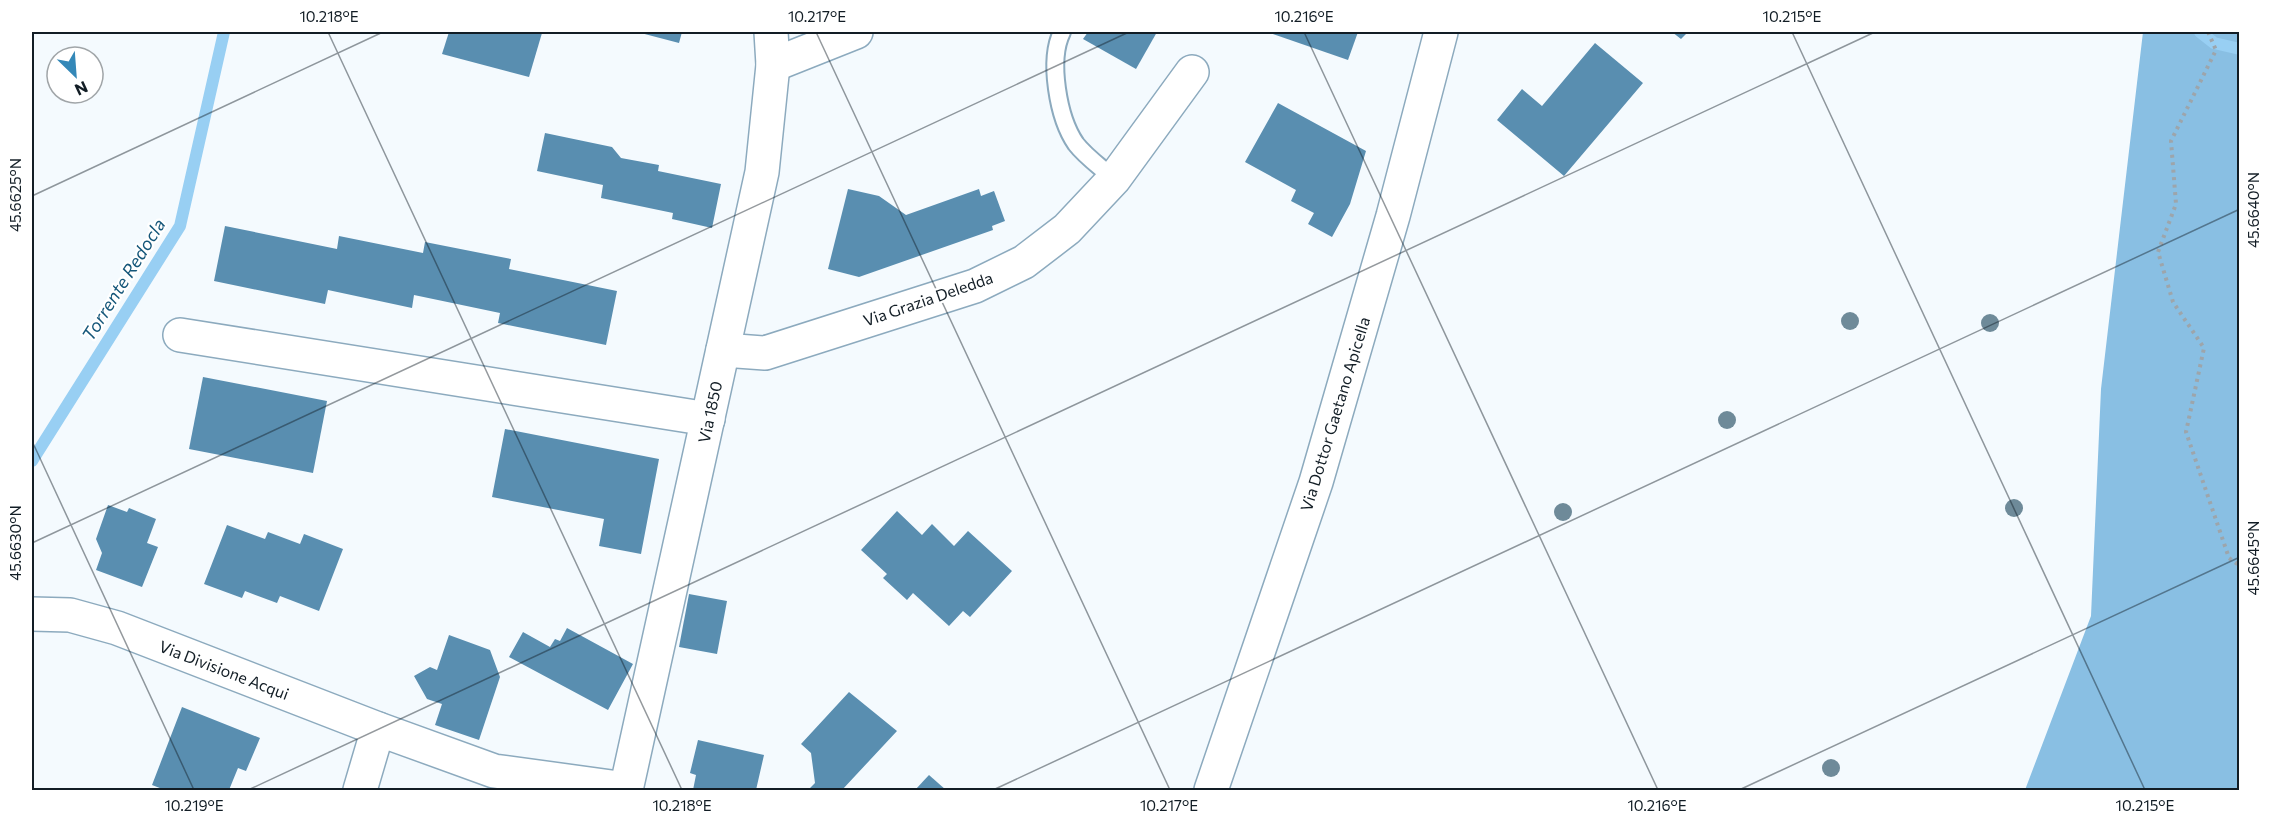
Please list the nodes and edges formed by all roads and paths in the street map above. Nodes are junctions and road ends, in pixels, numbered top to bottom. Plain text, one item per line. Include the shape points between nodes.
1 (771, 32) edge
2 (856, 32) edge
3 (1062, 32) edge
4 (1441, 32) edge
5 (2208, 32) edge
6 (773, 65) junction
7 (1192, 72) dead end
8 (1114, 178) junction
9 (180, 335) dead end
10 (723, 350) junction
11 (708, 419) junction
12 (2240, 566) edge
13 (34, 614) edge
14 (378, 729) junction
15 (360, 790) edge
16 (626, 790) edge
17 (1210, 790) edge

1 - 6 street, Via 1850
2 - 6 street
3 - 8 lane via 1055,75 1060,105 1076,143
4 - 17 street, Via Dottor Gaetano Apicella via 1316,482
5 - 12 path via 2216,50 2171,141 2176,204 2158,252 2173,302 2204,348 2186,432 2229,558
6 - 10 street, Via 1850 via 762,172
7 - 8 street, Via Grazia Deledda
8 - 10 street, Via Grazia Deledda via 1068,229 1024,262 975,286 765,353
9 - 11 street
10 - 11 street, Via 1850
11 - 16 street, Via 1850
13 - 14 street, Via Divisione Acqui via 70,615 117,628
14 - 15 street
14 - 16 street, Via Divisione Acqui via 494,771

